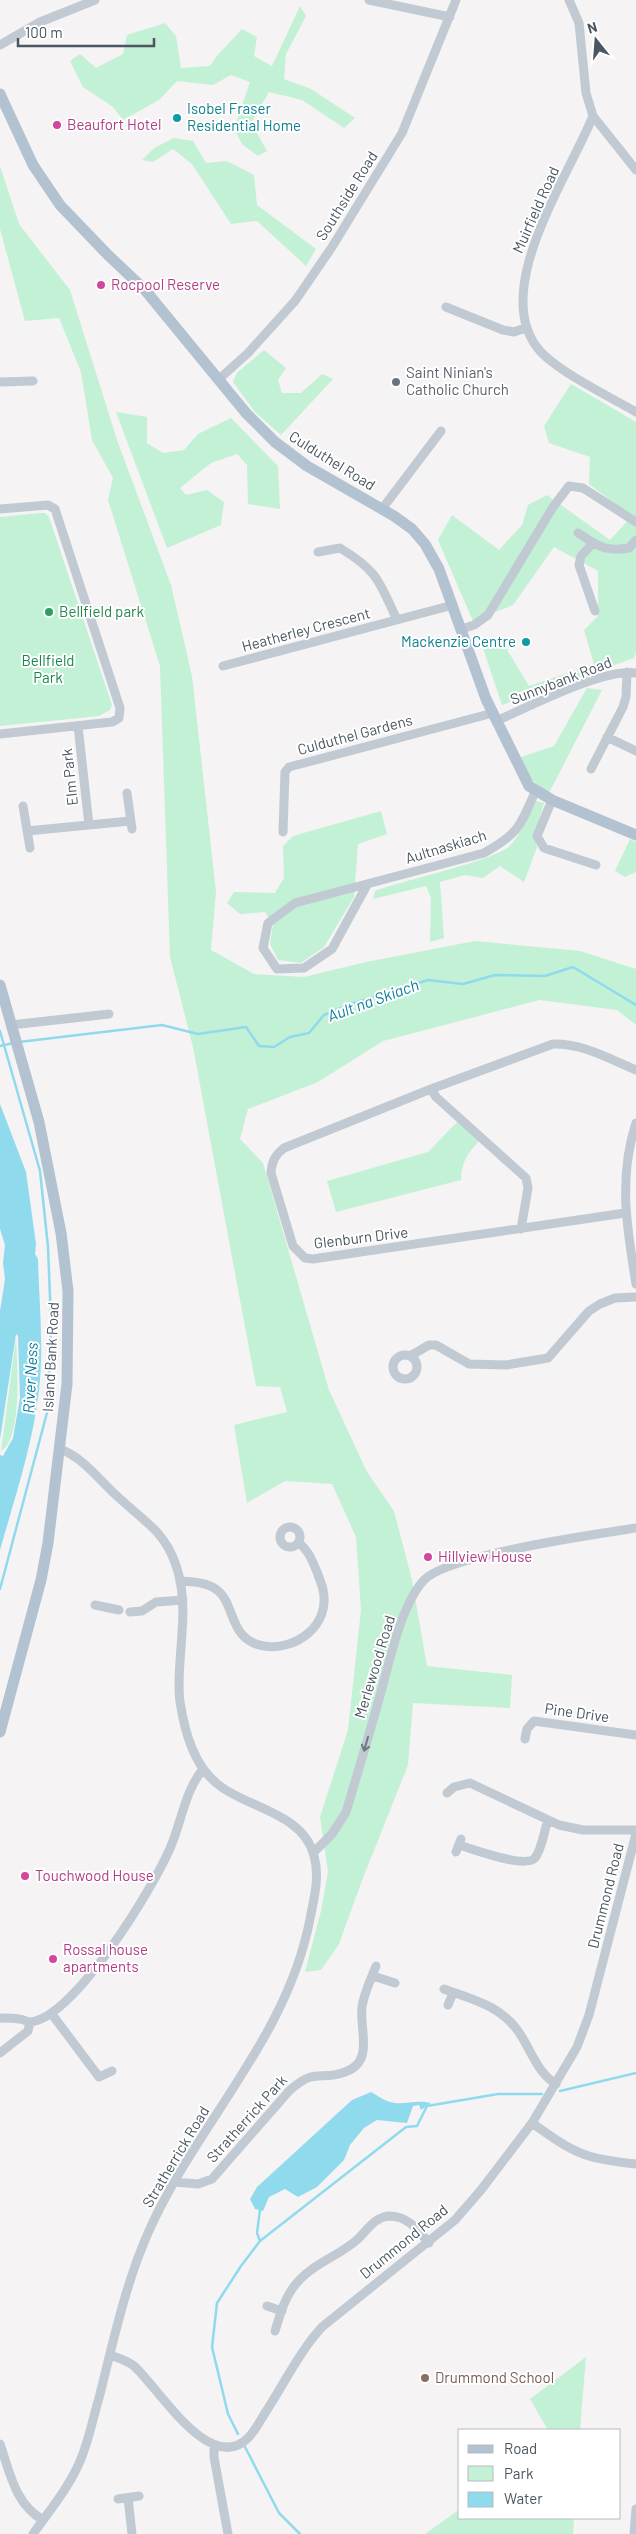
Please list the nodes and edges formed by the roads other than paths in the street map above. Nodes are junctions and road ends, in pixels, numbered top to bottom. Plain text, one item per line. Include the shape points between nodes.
1 (95, 0) edge
2 (369, 0) edge
3 (456, 0) edge
4 (569, 0) edge
5 (450, 17) junction
6 (0, 45) edge
7 (0, 94) edge
8 (593, 116) junction
9 (636, 170) edge
10 (446, 307) dead end
11 (525, 328) junction
12 (218, 380) junction
13 (33, 381) dead end
14 (0, 382) edge
15 (636, 412) edge
16 (441, 432) dead end
17 (0, 509) edge
18 (382, 509) junction
19 (636, 522) edge
20 (578, 533) dead end
21 (636, 540) edge
22 (593, 543) junction
23 (318, 552) dead end
24 (453, 605) junction
25 (595, 611) dead end
26 (397, 620) junction
27 (462, 629) junction
28 (223, 666) dead end
29 (631, 672) edge
30 (494, 717) junction
31 (78, 726) junction
32 (0, 734) edge
33 (607, 737) junction
34 (636, 751) edge
35 (590, 769) dead end
36 (535, 792) junction
37 (127, 793) dead end
38 (552, 800) junction
39 (23, 806) dead end
40 (89, 825) junction
41 (27, 830) junction
42 (283, 832) dead end
43 (636, 835) edge
44 (30, 848) dead end
45 (596, 865) dead end
46 (367, 885) junction
47 (0, 985) edge
48 (109, 1014) dead end
49 (11, 1025) junction
50 (636, 1070) edge
51 (431, 1089) junction
52 (636, 1123) edge
53 (625, 1213) junction
54 (521, 1229) junction
55 (636, 1284) edge
56 (636, 1297) edge
57 (410, 1356) dead end
58 (60, 1449) junction
59 (636, 1528) edge
60 (299, 1543) dead end
61 (180, 1580) junction
62 (183, 1600) junction
63 (95, 1605) dead end
64 (119, 1610) dead end
65 (130, 1612) dead end
66 (0, 1732) edge
67 (636, 1735) edge
68 (525, 1739) dead end
69 (203, 1769) junction
70 (448, 1793) dead end
71 (548, 1820) junction
72 (636, 1830) edge
73 (636, 1834) edge
74 (459, 1845) dead end
75 (314, 1852) junction
76 (395, 1983) dead end
77 (444, 1989) dead end
78 (454, 1993) junction
79 (448, 2005) dead end
80 (51, 2013) junction
81 (0, 2018) edge
82 (30, 2022) junction
83 (0, 2053) edge
84 (112, 2071) dead end
85 (556, 2084) junction
86 (532, 2123) junction
87 (636, 2164) edge
88 (174, 2182) junction
89 (429, 2243) junction
90 (267, 2306) dead end
91 (282, 2311) junction
92 (275, 2331) dead end
93 (110, 2355) junction
94 (214, 2445) junction
95 (0, 2447) edge
96 (139, 2496) dead end
97 (128, 2498) junction
98 (118, 2499) dead end
99 (636, 2509) edge
100 (43, 2520) junction
101 (33, 2534) edge
102 (132, 2534) edge
103 (228, 2534) edge
104 (634, 2534) edge

1 - 6 street via 40,22
2 - 5 street
3 - 5 street, Southside Road
4 - 8 street via 578,23 586,93
5 - 12 street, Southside Road via 402,133 332,247 295,301 248,353
7 - 12 main road, Culduthel Road via 33,165 60,205 145,290
8 - 9 street
8 - 11 street, Muirfield Road via 530,252 524,281
10 - 11 street via 503,330 514,332
11 - 15 street via 540,352
12 - 18 main road, Culduthel Road via 275,442 307,466
13 - 14 street
16 - 18 street
17 - 31 street via 48,505 55,509 120,708 118,718 112,722
18 - 24 main road, Culduthel Road via 412,529 426,544
19 - 27 street via 583,488 569,486 488,615
20 - 22 street
21 - 22 street via 629,548 619,550 600,548
22 - 25 street via 581,556 579,565
23 - 26 street, Heatherley Crescent via 340,548 361,561 376,576
24 - 26 street, Heatherley Crescent
24 - 27 main road, Culduthel Road
26 - 28 street, Heatherley Crescent
27 - 30 main road, Culduthel Road
29 - 30 street, Sunnybank Road via 583,684
29 - 33 street via 626,697
30 - 36 main road, Culduthel Road via 523,776
30 - 42 street, Culduthel Gardens via 289,767 285,772
31 - 32 street
31 - 40 street, Elm Park
33 - 34 street
33 - 35 street
36 - 38 main road
36 - 46 street, Aultnaskiach via 522,823 510,838 484,852
37 - 40 street, Elm Park via 131,825
38 - 43 main road
38 - 45 street via 538,836 544,848
39 - 41 street
40 - 41 street, Elm Park
41 - 44 street
46 - 46 street, Aultnaskiach via 332,949 304,968 277,970 263,948 268,923 296,903
47 - 49 main road, Island Bank Road
48 - 49 street
49 - 58 main road, Island Bank Road via 41,1130 61,1233 68,1290 67,1384
50 - 51 street, Glenburn Drive via 580,1047 554,1044
51 - 54 street via 526,1178 528,1188
51 - 54 street, Glenburn Drive via 276,1154 271,1173 293,1246 305,1258 314,1259
52 - 53 street via 626,1163
53 - 54 street, Glenburn Drive
53 - 55 street
56 - 57 street via 615,1298 600,1304 548,1358 506,1365 469,1364 436,1345 429,1345
58 - 61 street via 78,1457 157,1532 174,1561
58 - 66 main road, Island Bank Road via 42,1580
59 -> 75 street, Merlewood Road via 460,1562 425,1579 393,1646 346,1812 332,1834
60 - 61 street via 310,1554 324,1600 315,1627 293,1644 278,1647 253,1642 235,1625 225,1598 216,1589
61 - 62 street
62 - 65 street via 156,1602 142,1611
62 - 69 street via 179,1698 190,1743
63 - 64 street
67 - 68 street, Pine Drive via 534,1721 527,1729
69 - 75 street via 221,1787 281,1816 298,1830
69 - 80 street via 190,1789 181,1823 149,1891 115,1944 83,1983
70 - 71 street via 462,1784 479,1786
71 - 72 street via 583,1830
71 - 74 street via 538,1850 530,1861 514,1861
73 - 85 street, Drummond Road via 589,2015 577,2046
75 - 88 street, Stratherrick Road via 317,1885 293,1982 263,2043
76 - 88 street, Stratherrick Park via 374,1971 362,2007 364,2046 356,2065 347,2072 309,2076 300,2081 212,2179 198,2184
77 - 78 street
78 - 79 street
78 - 85 street via 489,2004 500,2012 521,2035 542,2071
80 - 82 street
80 - 84 street via 99,2077
81 - 82 street
82 - 83 street via 28,2032
85 - 86 street, Drummond Road
86 - 87 street via 560,2144 584,2156
86 - 89 street, Drummond Road via 481,2190
88 - 93 street, Stratherrick Road via 147,2235
89 - 91 street via 410,2222 400,2217 380,2218 346,2249 310,2271 296,2284
89 - 94 street, Drummond Road via 322,2327 306,2344 247,2439 228,2448
90 - 91 street
91 - 92 street
93 - 94 street via 133,2365 195,2432
93 - 100 street, Stratherrick Road via 79,2462
94 - 103 street
95 - 100 street via 22,2503
96 - 97 street
97 - 98 street
97 - 102 street
99 - 104 street
100 - 101 street, Stratherrick Road

